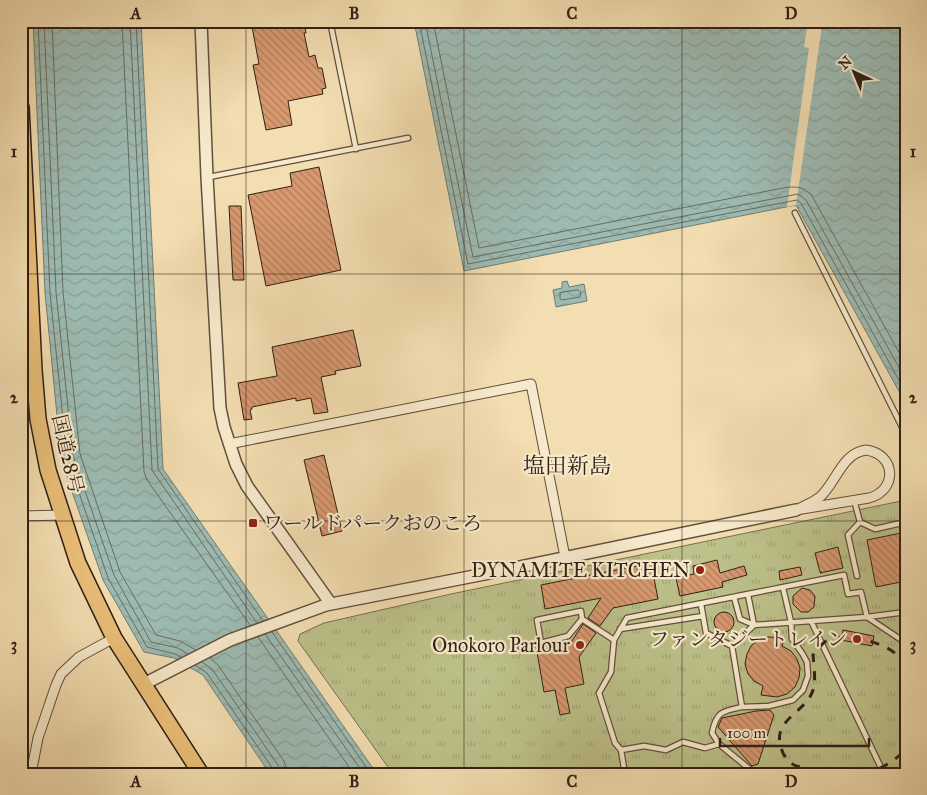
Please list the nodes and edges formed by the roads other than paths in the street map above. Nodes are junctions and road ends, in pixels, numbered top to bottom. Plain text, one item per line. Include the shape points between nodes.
1 (201, 21) edge
2 (330, 21) edge
3 (21, 107) edge
4 (408, 138) dead end
5 (356, 149) junction
6 (207, 178) junction
7 (795, 213) dead end
8 (906, 435) edge
9 (230, 444) junction
10 (854, 500) junction
11 (796, 510) junction
12 (62, 515) junction
13 (21, 516) edge
14 (860, 522) junction
15 (906, 522) edge
16 (565, 557) junction
17 (857, 576) dead end
18 (784, 588) junction
19 (748, 595) junction
20 (734, 597) junction
21 (331, 604) junction
22 (701, 604) junction
23 (906, 612) edge
24 (703, 616) junction
25 (867, 617) junction
26 (582, 619) junction
27 (811, 621) junction
28 (791, 622) junction
29 (754, 625) junction
30 (620, 630) junction
31 (114, 638) junction
32 (614, 640) junction
33 (541, 643) junction
34 (906, 643) edge
35 (732, 646) junction
36 (521, 648) dead end
37 (144, 684) junction
38 (742, 707) junction
39 (719, 744) junction
40 (621, 750) junction
41 (31, 774) edge
42 (200, 774) edge
43 (625, 774) edge
44 (753, 774) edge
45 (884, 774) edge

1 - 6 street
2 - 5 lane
3 - 12 highway, 国道28号 via 38,419 48,470
4 - 5 lane
5 - 6 lane
6 - 9 street via 220,408
7 - 8 lane
9 - 16 street via 531,384
9 - 21 street via 247,486
10 - 11 street
10 - 11 street via 874,496 886,485 890,476 888,464 877,453 866,450 854,454 819,498
10 - 14 lane
11 - 16 street
12 - 13 street
12 - 31 highway, 国道28号 via 78,562
14 - 15 lane via 875,529
14 - 17 lane via 848,535
16 - 21 street
18 - 19 lane
18 - 25 lane via 844,575 848,594 862,592
18 - 28 lane
19 - 20 lane
19 - 29 lane
20 - 22 lane
20 - 29 lane via 740,618
21 - 37 street via 230,640
22 - 24 lane
22 - 30 lane via 627,618
23 - 25 lane
24 - 30 lane
24 - 35 lane via 706,633
25 - 27 lane
25 - 34 lane
26 - 32 lane
26 - 33 lane via 568,636
26 - 33 lane via 581,611 537,620
27 - 28 lane
27 - 45 lane
28 - 29 lane
28 - 38 lane via 792,639 806,662 808,676 803,690 793,700 769,706
29 - 35 lane
30 - 32 lane
31 - 37 highway, 国道28号
31 - 41 street via 79,657 61,674 40,730
32 - 40 lane via 611,672 599,693 615,743
33 - 36 lane
35 - 38 lane
37 - 42 highway, 国道28号
38 - 39 lane via 724,711 714,721 712,733
39 - 40 lane via 705,748 681,743 666,750 644,746
39 - 44 lane
40 - 43 lane

